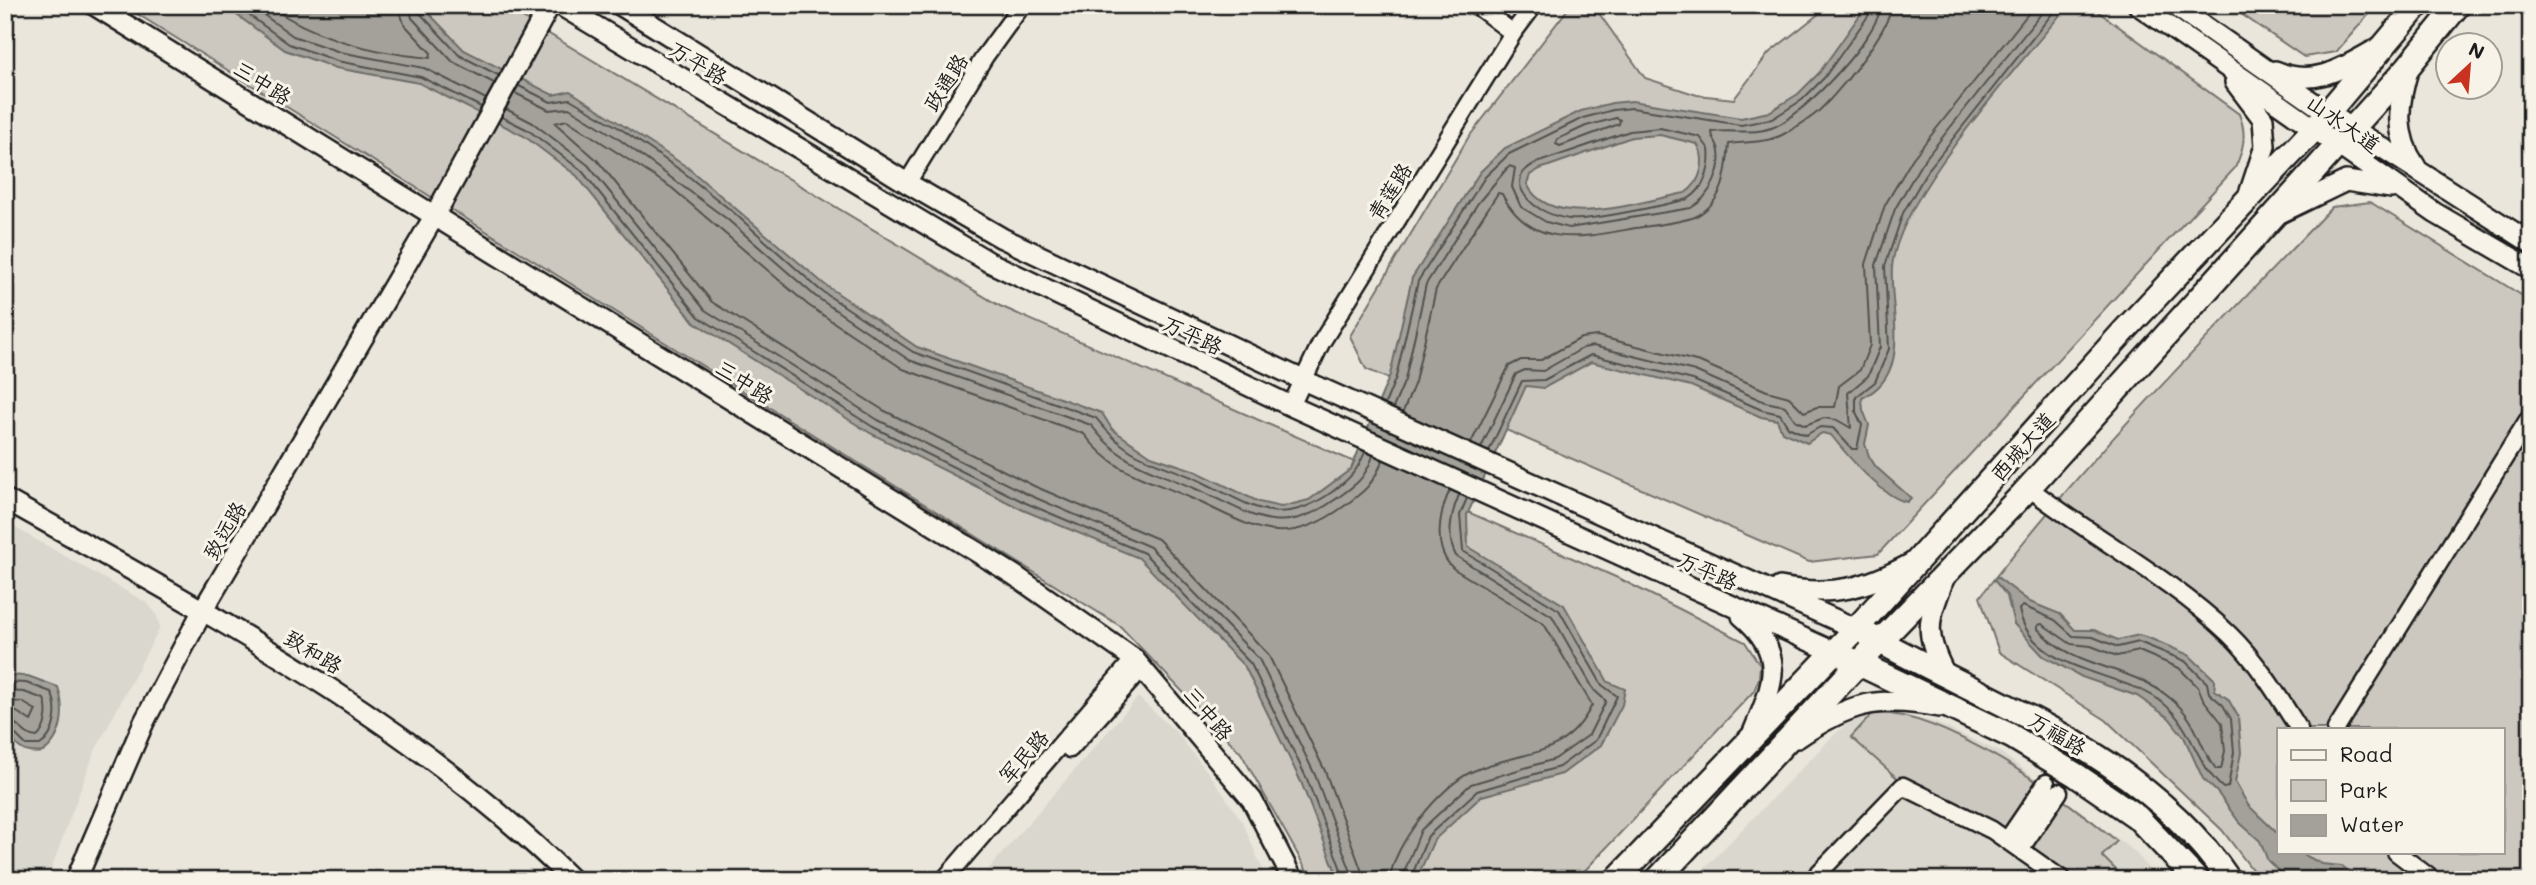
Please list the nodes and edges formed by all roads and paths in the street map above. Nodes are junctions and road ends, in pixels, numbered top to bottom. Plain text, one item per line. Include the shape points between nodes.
1 (94, 5) edge
2 (550, 5) edge
3 (560, 5) edge
4 (620, 5) edge
5 (1022, 5) edge
6 (1476, 5) edge
7 (1534, 5) edge
8 (2137, 5) edge
9 (2174, 5) edge
10 (2418, 5) edge
11 (2458, 5) edge
12 (1513, 33) junction
13 (2390, 41) junction
14 (2249, 59) junction
15 (2218, 63) junction
16 (2410, 64) junction
17 (2321, 121) junction
18 (2344, 137) junction
19 (2421, 174) junction
20 (907, 183) junction
21 (2408, 194) junction
22 (2246, 202) junction
23 (435, 215) junction
24 (2272, 218) junction
25 (2531, 243) edge
26 (2531, 269) edge
27 (1303, 380) junction
28 (1292, 406) junction
29 (2531, 415) edge
30 (2025, 492) junction
31 (5, 499) edge
32 (1922, 557) junction
33 (1945, 574) junction
34 (1753, 582) junction
35 (1727, 604) junction
36 (203, 610) junction
37 (1857, 629) junction
38 (1879, 641) junction
39 (1834, 652) junction
40 (1138, 663) junction
41 (1857, 664) junction
42 (1945, 674) junction
43 (1958, 711) junction
44 (2291, 728) edge
45 (2298, 728) edge
46 (2337, 728) edge
47 (1749, 741) junction
48 (1776, 752) junction
49 (2052, 787) dead end
50 (2014, 844) junction
51 (2390, 854) edge
52 (2399, 854) edge
53 (76, 880) edge
54 (572, 880) edge
55 (944, 880) edge
56 (956, 880) edge
57 (1293, 880) edge
58 (1616, 880) edge
59 (1657, 880) edge
60 (1812, 880) edge
61 (2063, 880) edge
62 (2197, 880) edge
63 (2230, 880) edge
64 (2422, 880) edge
65 (2433, 880) edge

1 - 23 main road, 三中路
2 - 23 main road, 致远路
3 - 28 main road, 万平路 via 989,262
4 - 20 main road, 万平路
5 - 20 street, 政通路
6 - 12 street
7 - 12 street, 青莲路
8 - 15 main road, 山水大道
9 - 14 main road, 山水大道
10 - 13 highway, 西城大道
11 - 16 highway, 西城大道
12 - 27 street, 青莲路 via 1328,331
13 - 14 main road via 2331,75 2311,78 2280,73
13 - 17 highway, 西城大道
14 - 17 main road, 山水大道
15 - 17 main road, 山水大道
15 - 22 main road via 2263,119 2264,146
16 - 18 highway, 西城大道
16 - 19 main road via 2398,122 2405,152
17 - 18 main road, 山水大道
17 - 22 highway, 西城大道
18 - 19 main road, 山水大道
18 - 21 main road, 山水大道
18 - 24 highway, 西城大道
19 - 25 main road, 山水大道
20 - 27 main road, 万平路 via 1002,238
21 - 24 main road via 2378,184 2346,181
21 - 26 main road, 山水大道
22 - 32 highway, 西城大道
23 - 36 main road, 致远路
23 - 40 main road, 三中路 via 1014,575
24 - 30 highway, 西城大道
27 - 28 street, 青莲路
27 - 34 main road, 万平路
28 - 35 main road, 万平路
29 - 46 street
30 - 33 highway, 西城大道
30 - 44 street via 2174,594 2226,638
30 - 45 street via 2175,589 2230,635
31 - 36 main road, 致和路
32 - 34 main road via 1886,576 1835,593
32 - 37 highway, 西城大道
33 - 38 highway, 西城大道
33 - 42 main road via 1928,624 1932,650
34 - 37 main road, 万平路
35 - 39 main road, 万平路
35 - 47 main road via 1756,628 1774,664
36 - 53 main road, 致远路 via 144,722
36 - 54 main road, 致和路 via 366,710 503,816
37 - 38 highway, 万福路
37 - 39 highway, 西城大道
38 - 41 highway, 西城大道
38 - 42 highway, 万福路
39 - 41 highway, 万福路
39 - 47 highway, 西城大道
40 - 55 street, 军民路
40 - 56 street, 军民路
40 - 57 main road, 三中路 via 1252,800
41 - 43 highway, 万福路
41 - 48 highway, 西城大道
42 - 63 highway, 万福路 via 2081,746 2155,798
43 - 48 main road via 1899,700 1865,703 1825,718
43 - 62 highway, 万福路 via 2011,736 2137,817
47 - 58 highway, 西城大道
48 - 59 highway, 西城大道
49 - 50 street
50 - 60 street via 1962,812 1903,786
50 - 61 street
51 - 64 street
52 - 65 street

